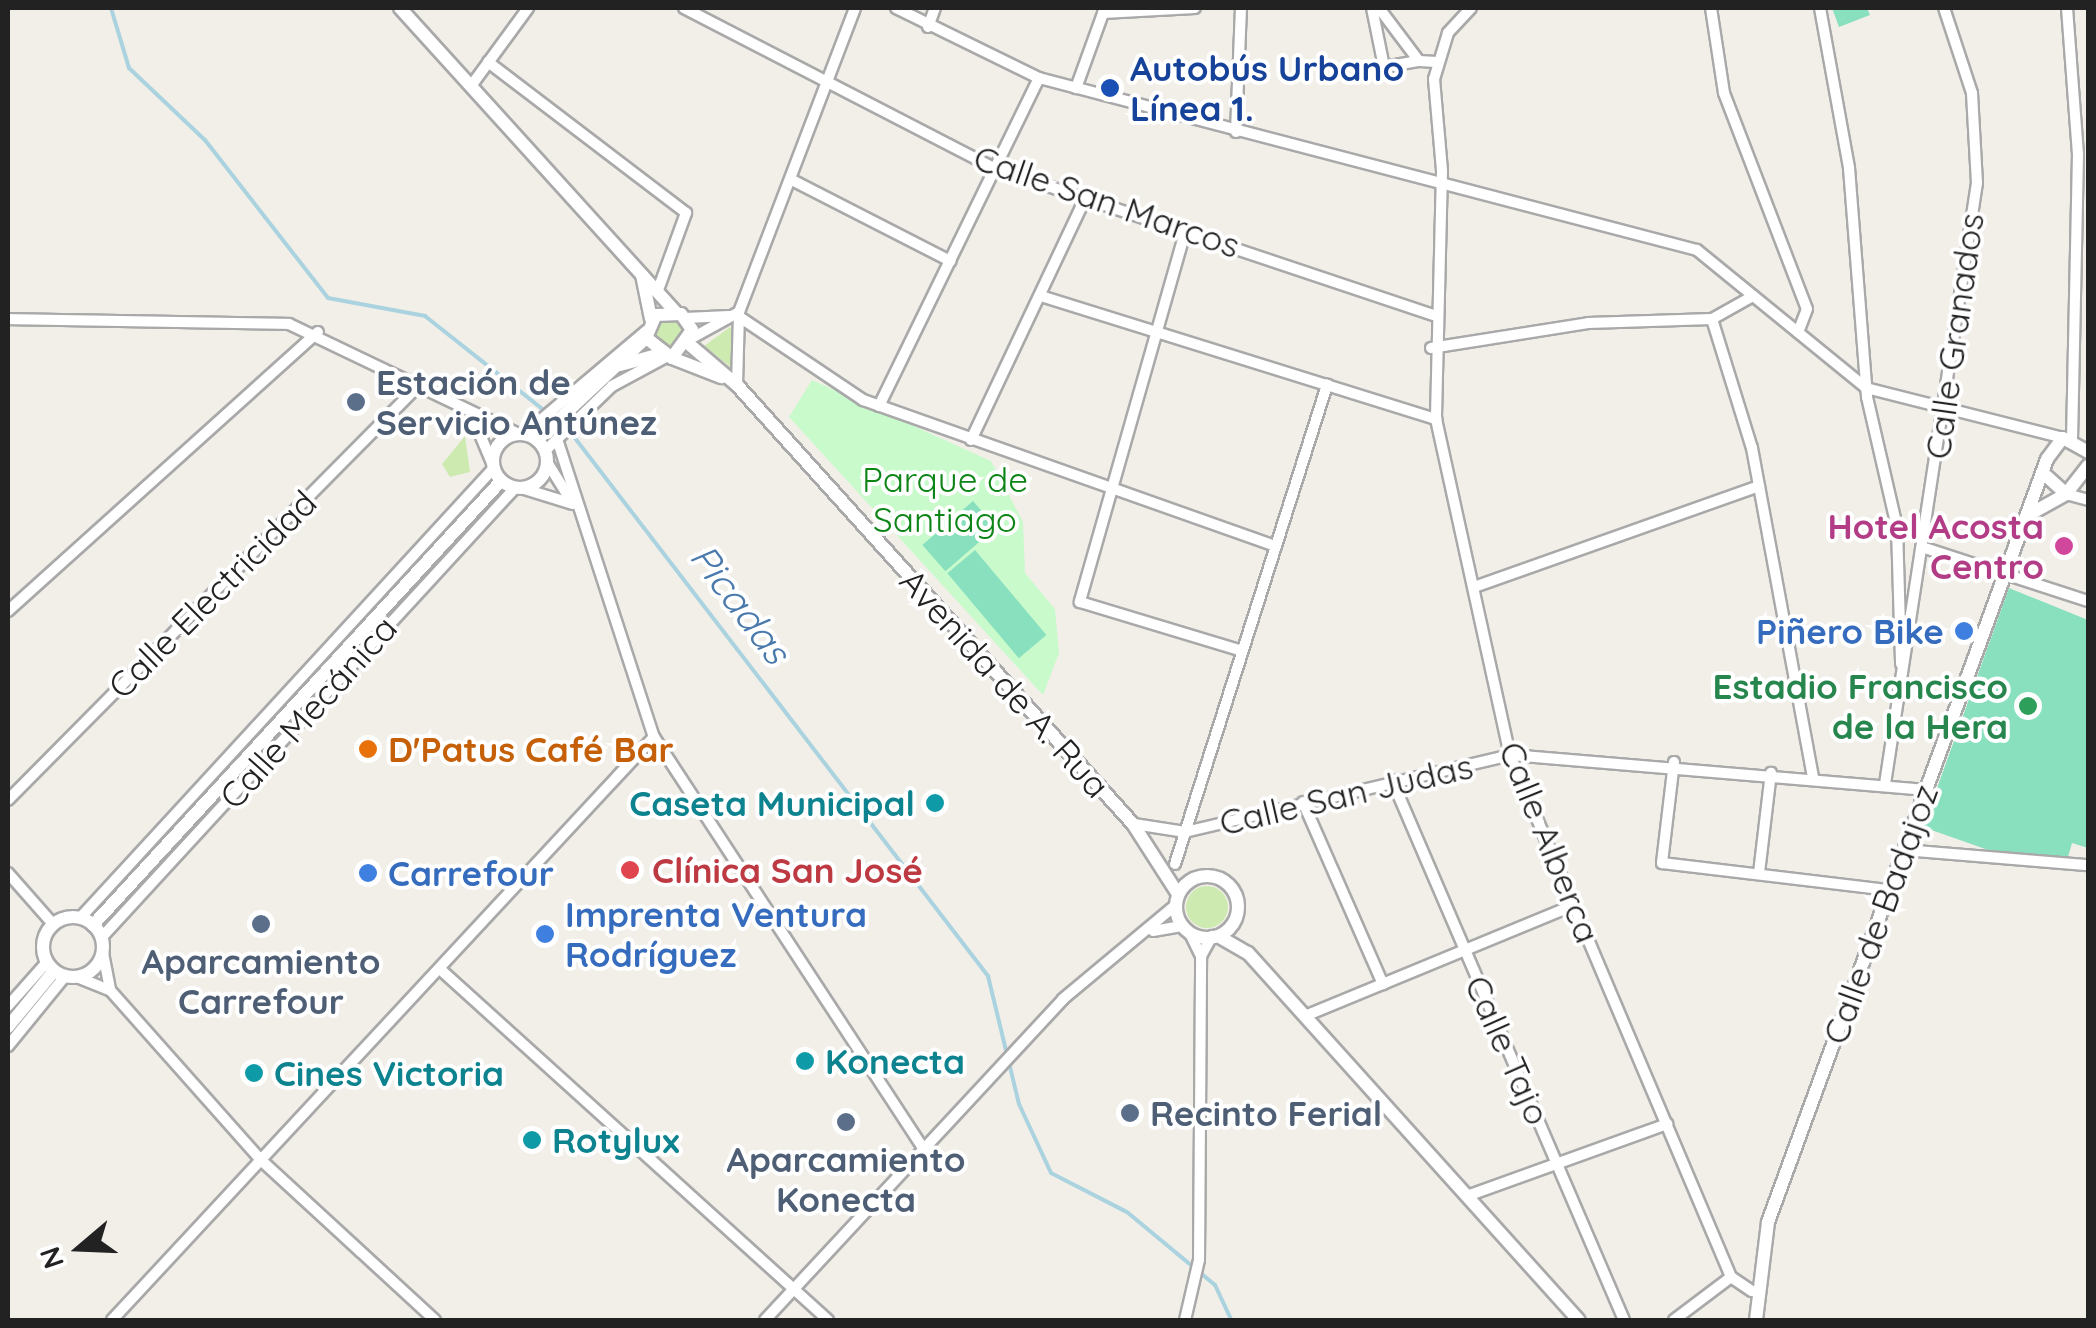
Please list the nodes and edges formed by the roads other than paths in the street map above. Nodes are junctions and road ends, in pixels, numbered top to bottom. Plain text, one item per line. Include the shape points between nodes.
1 (400, 8) edge
2 (528, 8) edge
3 (684, 8) edge
4 (856, 8) edge
5 (896, 8) edge
6 (935, 8) edge
7 (1195, 8) edge
8 (1241, 8) edge
9 (1375, 8) edge
10 (1470, 8) edge
11 (1712, 8) edge
12 (1820, 8) edge
13 (1944, 8) edge
14 (2067, 8) edge
15 (1104, 10) edge
16 (928, 27) junction
17 (1419, 61) junction
18 (488, 62) junction
19 (1436, 62) junction
20 (1039, 78) junction
21 (827, 82) junction
22 (471, 86) junction
23 (1076, 88) junction
24 (1236, 132) junction
25 (994, 168) junction
26 (792, 180) junction
27 (1441, 181) junction
28 (1087, 195) junction
29 (1186, 229) junction
30 (950, 260) junction
31 (641, 272) junction
32 (658, 290) junction
33 (1044, 296) junction
34 (1752, 296) junction
35 (739, 314) junction
36 (1434, 314) junction
37 (681, 315) junction
38 (1712, 318) junction
39 (8, 319) edge
40 (647, 330) junction
41 (318, 332) junction
42 (1798, 332) junction
43 (1157, 334) junction
44 (691, 342) junction
45 (1431, 348) junction
46 (664, 357) junction
47 (620, 365) junction
48 (737, 385) junction
49 (1327, 385) junction
50 (417, 387) junction
51 (1866, 388) junction
52 (1940, 405) junction
53 (880, 406) junction
54 (1436, 418) junction
55 (474, 420) junction
56 (557, 423) junction
57 (971, 440) junction
58 (2062, 441) junction
59 (534, 444) junction
60 (2088, 452) edge
61 (496, 471) junction
62 (2043, 473) junction
63 (2087, 478) edge
64 (1759, 486) junction
65 (518, 488) junction
66 (1114, 489) junction
67 (2066, 494) junction
68 (2088, 500) edge
69 (573, 504) junction
70 (2032, 513) junction
71 (1276, 546) junction
72 (1925, 548) junction
73 (2005, 571) junction
74 (1474, 587) junction
75 (2088, 601) edge
76 (8, 611) edge
77 (1242, 651) junction
78 (1902, 674) junction
79 (654, 738) junction
80 (1510, 755) junction
81 (1674, 762) junction
82 (1772, 773) junction
83 (1813, 778) junction
84 (1392, 780) junction
85 (1885, 784) junction
86 (1926, 790) junction
87 (8, 800) edge
88 (1304, 802) junction
89 (1133, 824) junction
90 (1185, 832) junction
91 (1169, 834) junction
92 (1153, 848) junction
93 (1904, 850) junction
94 (1175, 864) junction
95 (2088, 865) edge
96 (1759, 872) junction
97 (8, 873) edge
98 (1196, 877) junction
99 (1889, 890) junction
100 (1177, 900) junction
101 (1574, 905) junction
102 (1235, 920) junction
103 (87, 921) junction
104 (53, 924) junction
105 (1186, 930) junction
106 (1152, 932) junction
107 (1215, 936) junction
108 (102, 937) junction
109 (1464, 950) junction
110 (103, 953) junction
111 (1248, 953) junction
112 (1201, 956) junction
113 (441, 970) junction
114 (61, 971) junction
115 (1383, 984) junction
116 (110, 990) junction
117 (8, 1006) edge
118 (1304, 1016) junction
119 (8, 1027) edge
120 (8, 1046) edge
121 (1667, 1124) junction
122 (925, 1151) junction
123 (262, 1161) junction
124 (1558, 1162) junction
125 (1467, 1196) junction
126 (1731, 1277) junction
127 (794, 1289) junction
128 (1752, 1291) junction
129 (112, 1320) edge
130 (434, 1320) edge
131 (765, 1320) edge
132 (828, 1320) edge
133 (1185, 1320) edge
134 (1578, 1320) edge
135 (1624, 1320) edge
136 (1674, 1320) edge
137 (1756, 1320) edge

1 - 22 street
2 - 18 street
3 - 21 street, Calle San Marcos
4 - 21 street
5 - 16 street
6 - 16 street
7 - 15 street
8 - 24 street
9 - 17 street
9 - 17 street via 1384,67
10 - 19 street
11 - 42 street via 1724,94 1808,309
12 - 51 street via 1848,168
13 - 52 street, Calle Granados via 1972,93 1977,183
14 - 58 street via 2078,154
15 - 23 street
16 - 20 street
17 - 19 street
18 - 22 street
18 - 32 street via 686,213
19 - 27 street, Calle Alberca
20 - 23 street
20 - 25 street
21 - 25 street, Calle San Marcos
21 - 26 street
22 - 31 street
23 - 24 street
24 - 27 street
25 - 28 street, Calle San Marcos
25 - 30 street
26 - 30 street
26 - 35 street
27 - 34 street via 1697,250
27 - 36 street, Calle Alberca
28 - 29 street, Calle San Marcos
28 - 33 street
29 - 36 street, Calle San Marcos
29 - 43 street
30 - 53 street
31 - 32 street
31 - 40 street
32 - 37 street
33 - 43 street
33 - 57 street
34 - 38 street
34 - 42 street
35 - 37 street
35 - 44 street
35 - 48 street
35 - 53 street via 814,373
36 - 45 street, Calle Alberca
37 - 40 street
37 - 44 street
38 - 45 street via 1588,323
38 - 64 street
39 - 41 street
40 - 46 street
40 - 47 street
40 - 56 street
41 - 50 street
41 - 76 street
42 - 51 street
43 - 49 street
43 - 66 street
44 - 46 street
44 - 48 street, Avenida de A. Rua
45 - 54 street, Calle Alberca
46 - 47 street
46 - 48 street, Avenida de A. Rua
46 - 56 street
47 - 56 street
48 - 89 street, Avenida de A. Rua
49 - 54 street
49 - 71 street
50 - 55 street
50 - 87 street, Calle Electricidad
51 - 52 street
51 - 78 street via 1897,527
52 - 58 street via 2044,428
52 - 72 street, Calle Granados
53 - 57 street
54 - 74 street, Calle Alberca
55 - 59 street
55 - 61 street
56 - 59 street
56 - 69 street
57 - 66 street
58 - 60 street
58 - 62 street, Calle de Badajoz
59 - 61 street via 502,440
59 - 65 street via 539,480
59 - 69 street
61 - 65 street
61 - 103 street
62 - 67 street
62 - 70 street, Calle de Badajoz
63 - 67 street
64 - 74 street
64 - 83 street
65 - 69 street
65 - 108 street, Calle Mecánica
66 - 71 street
66 - 77 street via 1080,602
67 - 68 street
67 - 70 street
69 - 79 street
70 - 73 street, Calle de Badajoz
71 - 77 street
72 - 73 street
72 - 78 street, Calle Granados
73 - 75 street
73 - 86 street, Calle de Badajoz
74 - 80 street, Calle Alberca
77 - 90 street
78 - 85 street, Calle Granados
79 - 113 street
79 - 122 street
80 - 81 street, Calle San Judas
80 - 84 street, Calle San Judas
80 - 101 street, Calle Alberca
81 - 82 street, Calle San Judas
81 - 96 street via 1662,863
82 - 83 street, Calle San Judas
82 - 96 street
83 - 85 street, Calle San Judas
84 - 88 street, Calle San Judas
84 - 109 street, Calle Tajo
85 - 86 street, Calle San Judas
86 - 93 street, Calle de Badajoz
88 - 90 street, Calle San Judas
88 - 115 street
89 - 91 street, Calle San Judas
89 - 92 street, Avenida de A. Rua
90 - 91 street, Calle San Judas
90 - 94 street, Calle San Judas
91 - 92 street, Calle San Judas
92 - 94 street, Avenida de A. Rua
92 - 100 street, Avenida de A. Rua
93 - 95 street
93 - 99 street, Calle de Badajoz
94 - 98 street, Avenida de A. Rua
96 - 99 street
97 - 104 street
98 - 100 street
98 - 102 street via 1230,885
99 - 128 street, Calle de Badajoz via 1768,1222
100 - 105 street
100 - 106 street
101 - 109 street
101 - 121 street, Calle Alberca
102 - 107 street
102 - 111 street
103 - 104 street
103 - 108 street
104 - 114 street
105 - 106 street
105 - 107 street
105 - 112 street
106 - 122 street via 1095,967
107 - 111 street
107 - 112 street
108 - 110 street
109 - 115 street
109 - 124 street, Calle Tajo
110 - 114 street
110 - 116 street
111 - 118 street
112 - 133 street via 1199,1260
113 - 123 street
113 - 127 street
114 - 116 street
114 - 117 street
114 - 119 street
114 - 120 street
115 - 118 street
116 - 123 street
118 - 125 street
121 - 124 street
121 - 126 street, Calle Alberca
122 - 127 street
123 - 129 street
123 - 130 street
124 - 125 street
124 - 135 street, Calle Tajo
125 - 134 street
126 - 128 street
126 - 136 street
127 - 131 street
127 - 132 street
128 - 137 street, Calle de Badajoz

